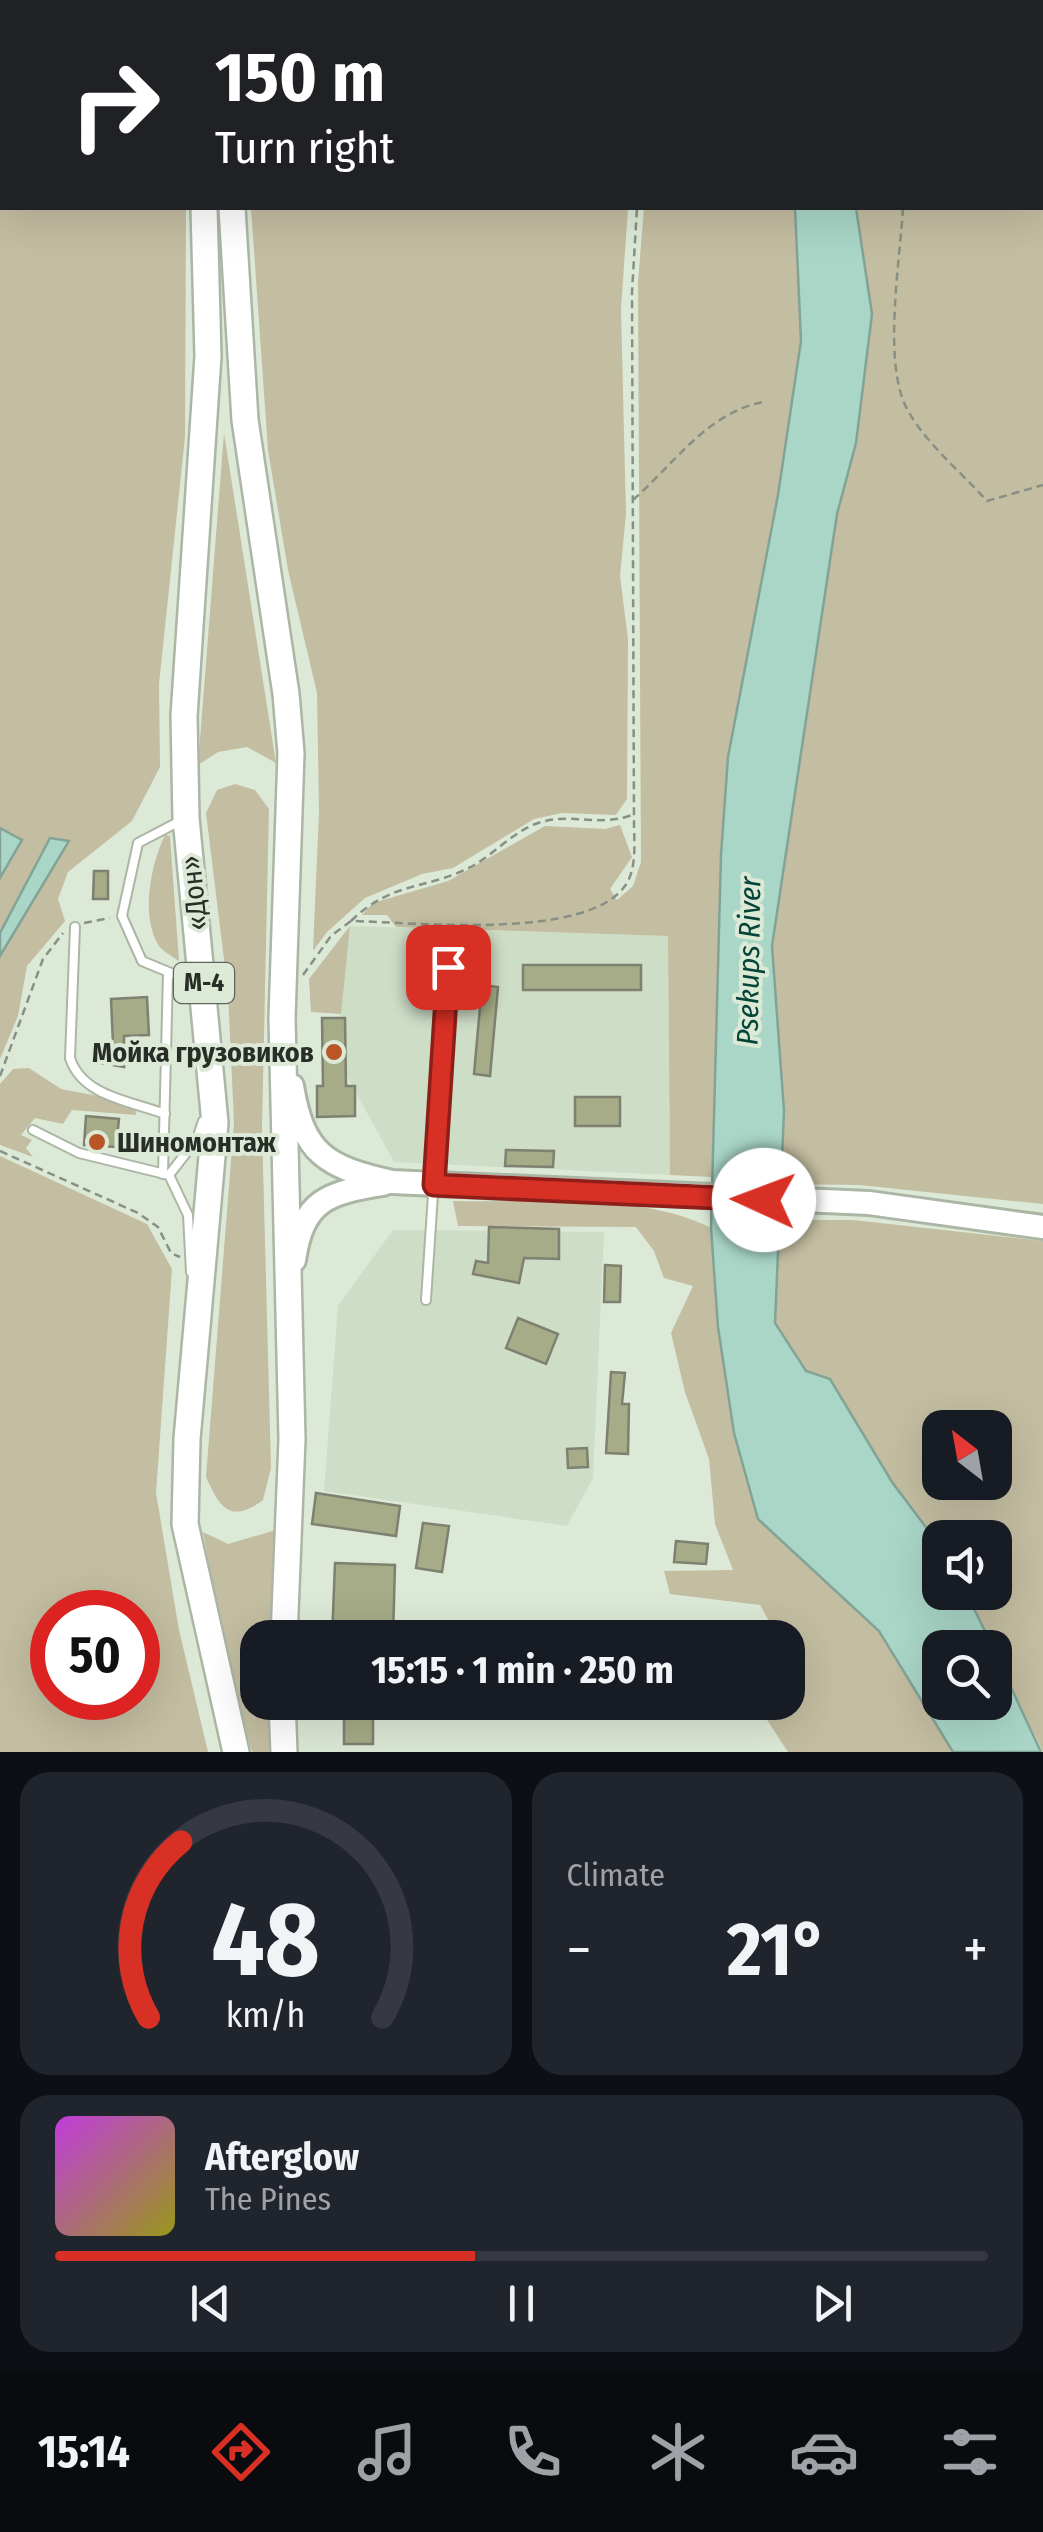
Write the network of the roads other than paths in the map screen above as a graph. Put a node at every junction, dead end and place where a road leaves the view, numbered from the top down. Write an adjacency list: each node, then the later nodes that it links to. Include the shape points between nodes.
1 (204, 210): 3 (highway, «Дон» / М-4, via 208,356 184,716)
2 (232, 210): 8 (highway, via 245,420 291,754)
3 (186, 818): 6 (lane, via 138,843 122,916 142,961); 7 (highway, «Дон» / М-4)
4 (75, 927): 10 (lane, via 70,1058 76,1076 91,1088)
5 (448, 967): 14 (lane)
6 (168, 973): 7 (lane); 10 (lane)
7 (205, 986): 9 (highway, «Дон» / М-4)
8 (282, 1005): 13 (main road, via 297,1119 306,1139 328,1161); 17 (highway)
9 (208, 1032): 12 (lane, М-4, via 202,1128); 18 (highway, «Дон» / М-4, via 214,1156)
10 (165, 1114): 12 (lane)
11 (33, 1130): 12 (lane, via 80,1153)
12 (166, 1174): 18 (lane, М-4, via 188,1215)
13 (392, 1182): 14 (main road); 17 (main road, via 334,1194 309,1211)
14 (434, 1185): 15 (main road, via 870,1203); 16 (lane)
15 (1043, 1227)
16 (426, 1300)
17 (286, 1315): 19 (highway, via 292,1439)
18 (194, 1357): 21 (highway, «Дон» / М-4, via 185,1524)
19 (285, 1620)
20 (283, 1720): 22 (highway)
21 (236, 1752)
22 (284, 1752)

